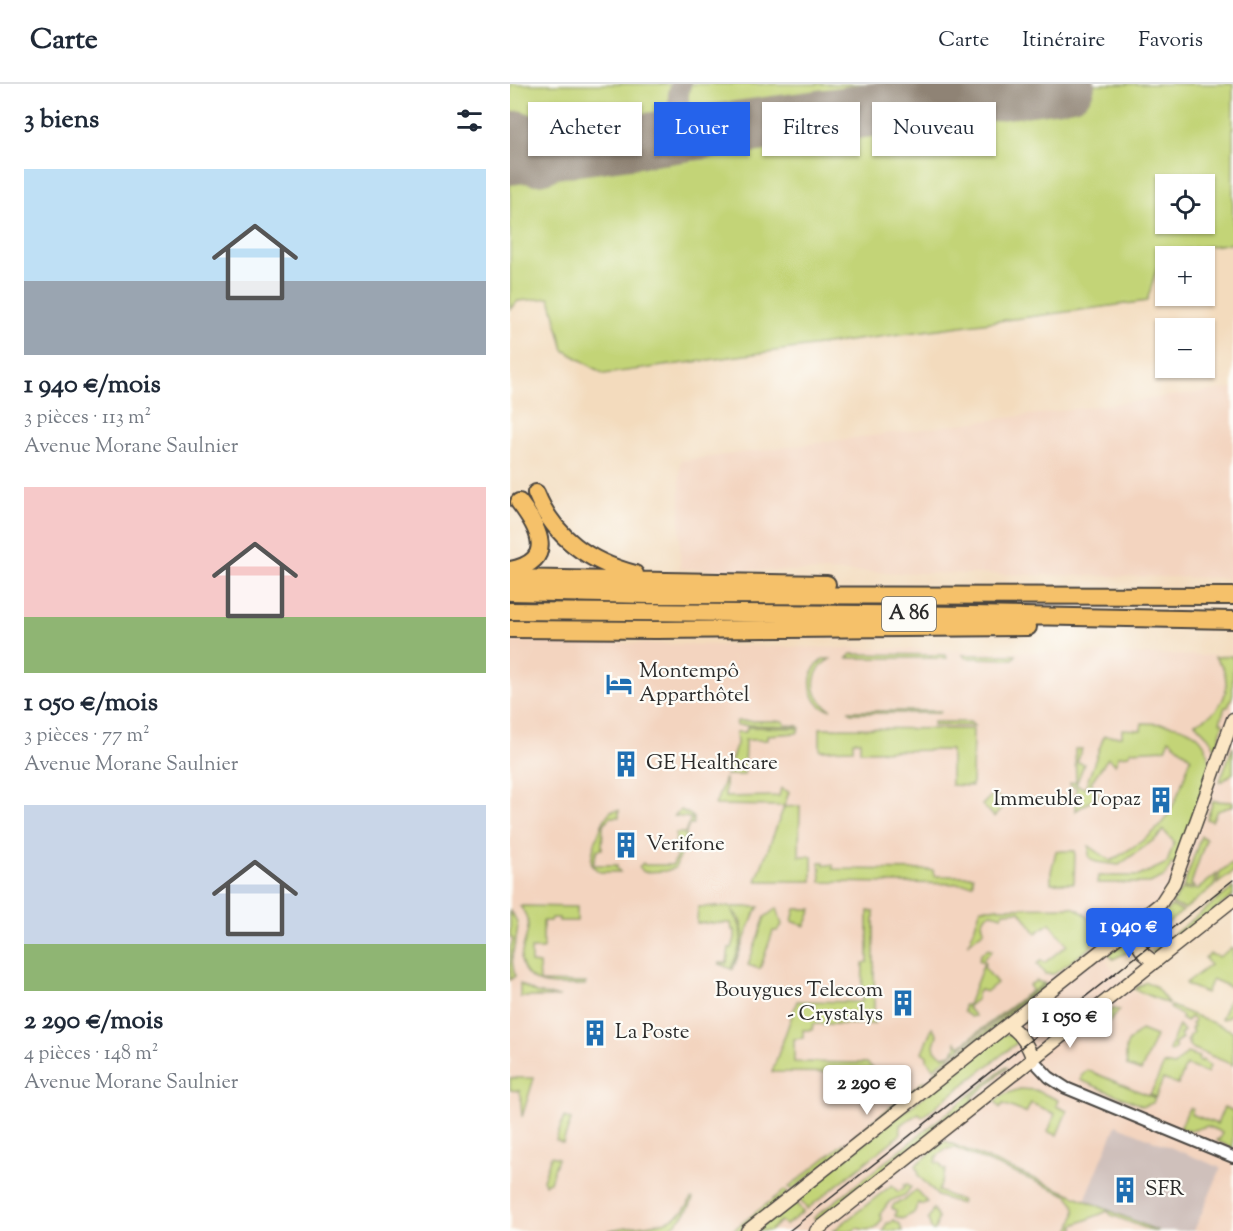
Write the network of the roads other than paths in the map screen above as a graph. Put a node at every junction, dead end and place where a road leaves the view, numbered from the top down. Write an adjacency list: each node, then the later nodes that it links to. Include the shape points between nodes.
1 (536, 493): 5 (highway, via 554,527 573,546 621,570)
2 (519, 502): 3 (highway, via 536,526 540,548 528,564)
3 (510, 570)
4 (510, 578): 5 (highway)
5 (660, 580): 7 (highway, via 833,585)
6 (510, 592): 7 (highway, A 86)
7 (916, 596): 8 (highway, A 86)
8 (1233, 596)
9 (510, 611): 10 (highway, A 86)
10 (1168, 620): 11 (highway, A 86); 13 (highway, via 1120,625)
11 (1233, 620)
12 (510, 629): 13 (highway)
13 (745, 630): 14 (highway, via 721,637)
14 (510, 638)
15 (1233, 719): 17 (main road, via 1174,883 1161,903)
16 (1233, 900): 18 (main road)
17 (1127, 929): 18 (main road); 19 (main road)
18 (1154, 962): 20 (main road)
19 (1007, 1024): 20 (main road, via 1029,1046); 22 (main road)
20 (1033, 1059): 21 (street, via 1066,1088); 23 (main road)
21 (1233, 1157)
22 (747, 1231)
23 (816, 1231)

